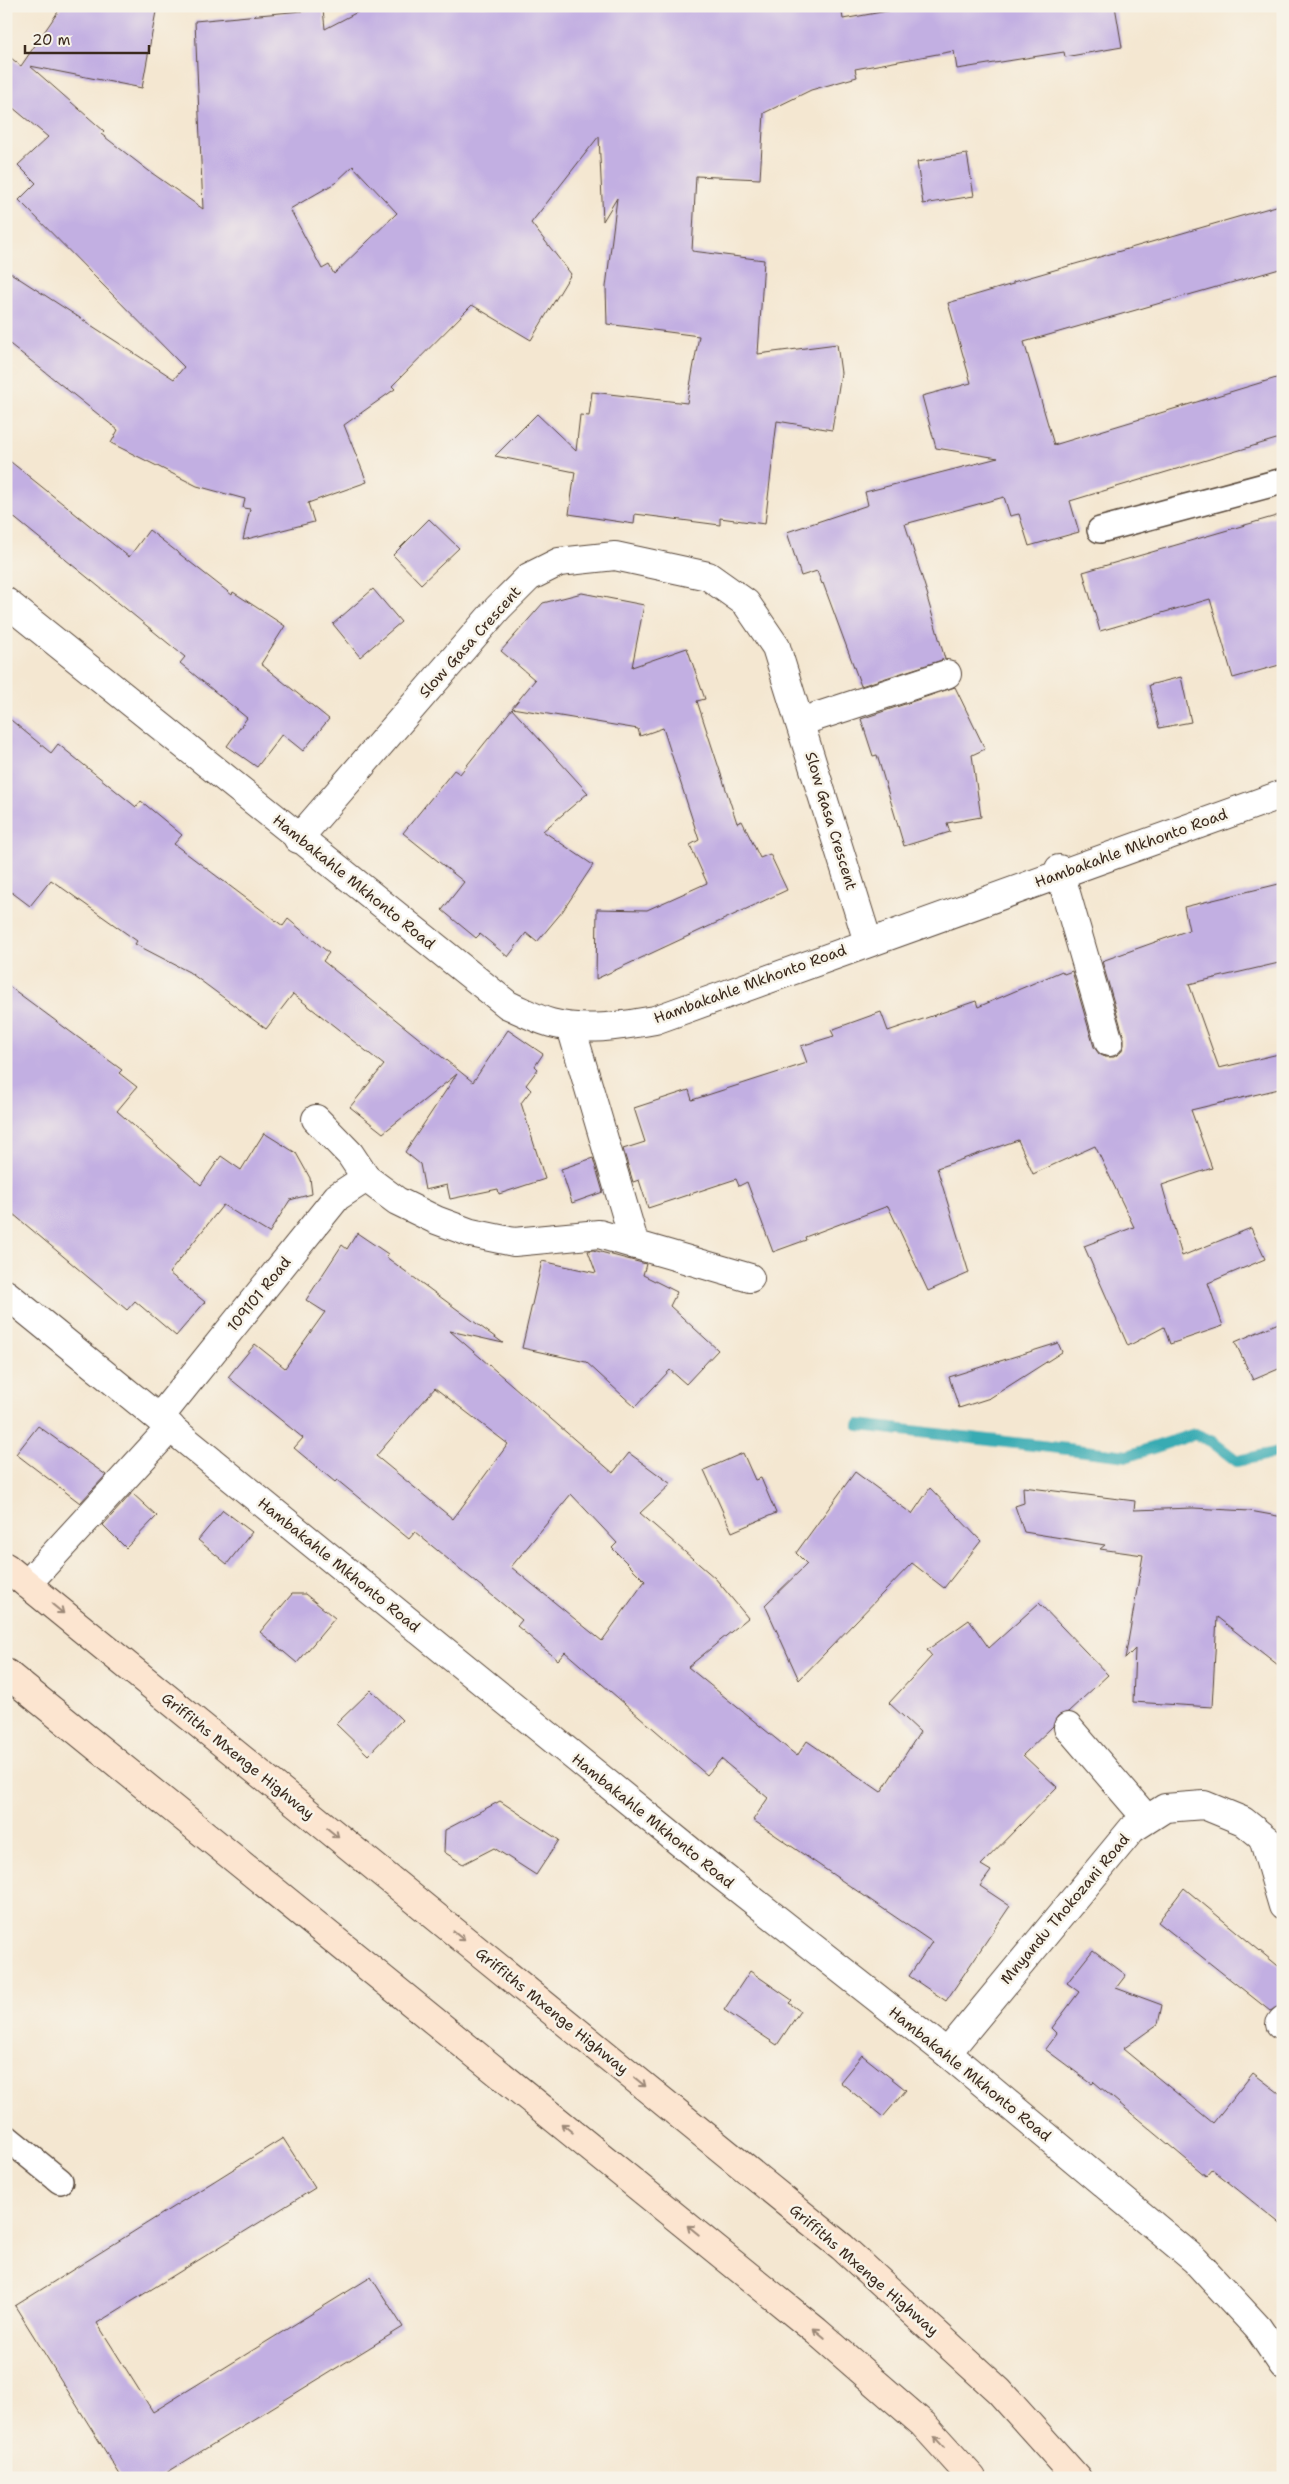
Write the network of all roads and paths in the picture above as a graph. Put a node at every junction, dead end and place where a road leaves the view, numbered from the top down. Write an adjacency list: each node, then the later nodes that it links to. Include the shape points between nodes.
1 (1283, 481): 2 (lane)
2 (1100, 530)
3 (6, 602): 7 (street, Hambakahle Mkhonto Road)
4 (947, 674): 5 (street)
5 (800, 722): 7 (street, Slow Gasa Crescent, via 776,647 746,603 708,576 615,556 559,562 529,577 498,608); 9 (street, Slow Gasa Crescent)
6 (1283, 794): 8 (street, Hambakahle Mkhonto Road)
7 (298, 839): 10 (street, Hambakahle Mkhonto Road, via 508,1005 549,1022)
8 (1059, 871): 9 (street, Hambakahle Mkhonto Road); 11 (street)
9 (868, 942): 10 (street, Hambakahle Mkhonto Road, via 655,1020 617,1026)
10 (571, 1027): 14 (street)
11 (1109, 1042)
12 (316, 1119): 13 (street, via 350,1154)
13 (366, 1178): 14 (street, via 397,1201 472,1233 514,1242 599,1234); 17 (street, 109101 Road, via 337,1198)
14 (635, 1244): 15 (street)
15 (750, 1278)
16 (6, 1294): 17 (street, Hambakahle Mkhonto Road)
17 (165, 1423): 19 (street, 109101 Road); 25 (street, Hambakahle Mkhonto Road, via 694,1854)
18 (6, 1567): 19 (street, Griffiths Mxenge Highway)
19 (27, 1584): 30 (street, Griffiths Mxenge Highway, one-way to 30, via 842,2247 999,2391)
20 (6, 1673): 29 (street, one-way to 20, via 923,2424 816,2330)
21 (1068, 1727): 22 (street)
22 (1148, 1819): 23 (street, Mnyandu Thokozani Road, via 1164,1808 1204,1805 1244,1821); 25 (street, Mnyandu Thokozani Road, via 1132,1829)
23 (1273, 1846): 24 (street)
24 (1283, 1906)
25 (947, 2053): 28 (street, Hambakahle Mkhonto Road, via 1195,2260 1258,2328)
26 (6, 2136): 27 (lane)
27 (60, 2181)
28 (1283, 2365)
29 (972, 2478)
30 (1077, 2478)

